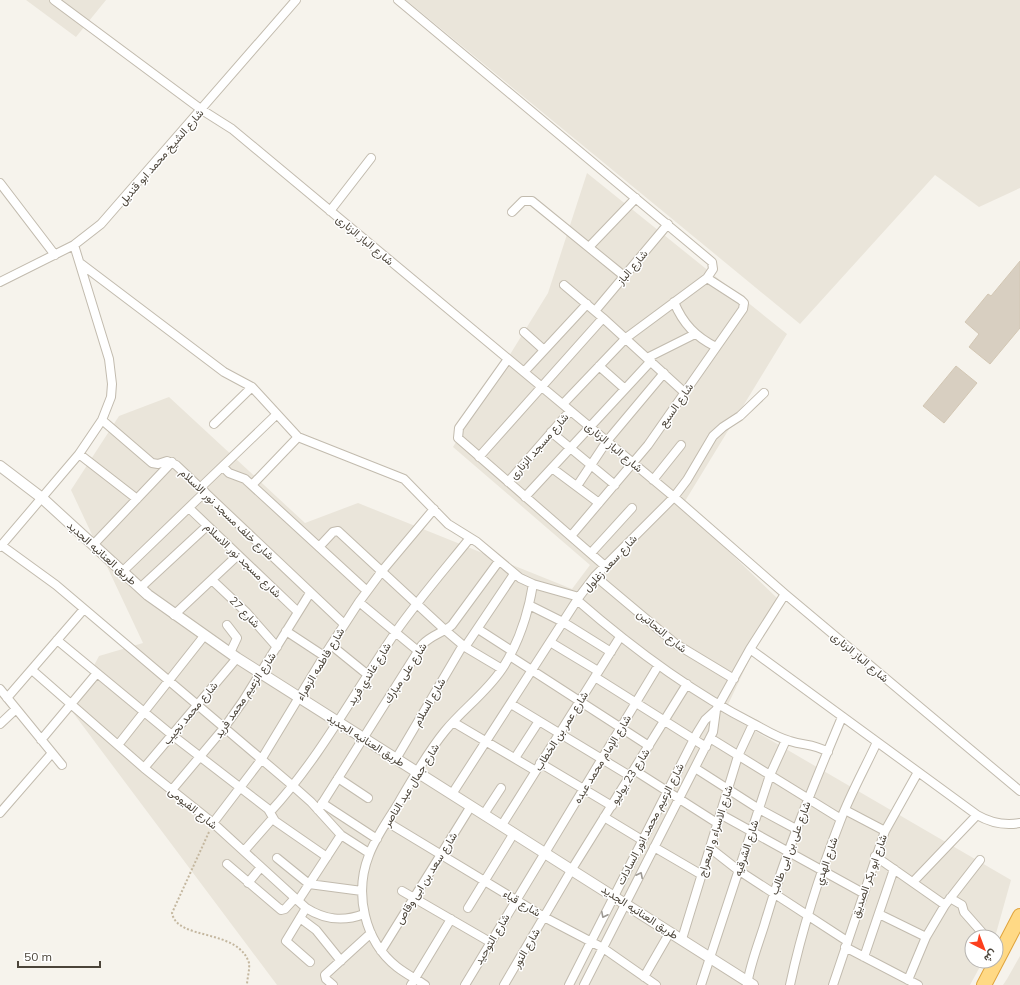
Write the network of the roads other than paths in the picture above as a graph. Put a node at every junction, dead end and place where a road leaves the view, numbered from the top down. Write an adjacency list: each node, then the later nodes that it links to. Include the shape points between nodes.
1 (54, 0): 4 (street, شارع الباز الزنارى)
2 (296, 0): 4 (street, شارع الشيخ محمد ابو قنديل)
3 (398, 0): 7 (street)
4 (202, 110): 8 (street, شارع الباز الزنارى, via 232,129); 11 (street, شارع الشيخ محمد ابو قنديل, via 112,212 88,235)
5 (371, 158): 8 (street)
6 (0, 183): 13 (street)
7 (636, 198): 10 (street); 12 (street)
8 (330, 211): 28 (street, شارع الباز الزنارى)
9 (512, 212): 12 (street, via 523,201 532,201)
10 (668, 224): 15 (street, شارع الباز); 16 (street, via 712,262 713,269)
11 (74, 244): 13 (street, شارع الشيخ محمد ابو قنديل); 14 (street)
12 (589, 247): 15 (street)
13 (55, 255): 17 (street, شارع الشيخ محمد ابو قنديل)
14 (80, 263): 33 (street, via 224,372); 41 (street, via 112,371 111,396)
15 (624, 276): 21 (street, شارع الباز)
16 (707, 278): 19 (street, شارع مسجد الزنارى); 26 (street, شارع السبع, via 744,303)
17 (0, 282)
18 (564, 285): 20 (street)
19 (674, 302): 24 (street, via 682,320); 25 (street, شارع مسجد الزنارى)
20 (587, 304): 21 (street); 27 (street)
21 (595, 311): 22 (street)
22 (603, 318): 25 (street); 34 (street)
23 (524, 332): 27 (street)
24 (695, 334): 26 (street); 29 (street)
25 (626, 338): 29 (street); 30 (street, شارع مسجد الزنارى)
26 (716, 348): 36 (street, شارع السبع)
27 (544, 350): 31 (street)
28 (508, 358): 31 (street, شارع الباز الزنارى); 50 (street, via 457,433 460,442)
29 (649, 360): 32 (street); 35 (street)
30 (599, 366): 35 (street); 38 (street, شارع مسجد الزنارى)
31 (524, 372): 34 (street, شارع الباز الزنارى)
32 (664, 373): 36 (street); 46 (street)
33 (252, 387): 40 (street); 42 (street)
34 (541, 387): 38 (street, شارع الباز الزنارى); 50 (street)
35 (625, 389): 43 (street)
36 (685, 392): 52 (street, شارع السبع)
37 (764, 393): 64 (street, شارع سعد زغلول, via 713,436)
38 (563, 404): 39 (street, شارع الباز الزنارى)
39 (570, 411): 43 (street, شارع الباز الزنارى); 44 (street, شارع مسجد الزنارى)
40 (276, 414): 45 (street); 55 (street)
41 (102, 420): 49 (street); 51 (street, شارع خلف مسجد نور الاسلام, via 152,463)
42 (214, 424)
43 (590, 427): 46 (street, شارع الباز الزنارى); 48 (street)
44 (551, 432): 48 (street); 58 (street, شارع مسجد الزنارى)
45 (298, 437): 59 (street); 70 (street, via 404,479)
46 (607, 441): 52 (street, شارع الباز الزنارى); 53 (street)
47 (681, 445): 57 (street)
48 (570, 448): 53 (street); 56 (street)
49 (79, 454): 65 (street); 66 (street)
50 (479, 457): 58 (street)
51 (172, 462): 62 (street, شارع خلف مسجد نور الاسلام); 66 (street)
52 (633, 463): 57 (street, شارع الباز الزنارى); 60 (street, شارع السبع)
53 (591, 465): 60 (street); 61 (street)
54 (0, 466): 65 (street, طريق العنانيه الجديد)
55 (222, 466): 59 (street, via 229,473 245,479); 62 (street)
56 (552, 468): 61 (street); 63 (street)
57 (653, 480): 64 (street, شارع الباز الزنارى)
58 (508, 482): 63 (street)
59 (252, 485): 76 (street)
60 (614, 485): 67 (street, شارع السبع)
61 (577, 486): 67 (street)
62 (203, 490): 68 (street); 89 (street, شارع خلف مسجد نور الاسلام)
63 (525, 497): 72 (street)
64 (674, 497): 80 (street, شارع سعد زغلول); 90 (street, شارع الباز الزنارى)
65 (42, 498): 74 (street, طريق العنانيه الجديد); 75 (street)
66 (137, 499): 74 (street)
67 (599, 503): 72 (street, شارع السبع)
68 (188, 508): 71 (street, شارع مسجد نور الاسلام); 82 (street)
69 (632, 508): 77 (street)
70 (434, 509): 73 (street, via 448,524); 81 (street, شارع فاطمه الزهراء)
71 (207, 526): 78 (street, شارع مسجد نور الاسلام); 87 (street)
72 (571, 536): 77 (street)
73 (470, 538): 79 (street); 93 (street, شارع غاندي فريد)
74 (93, 545): 82 (street, طريق العنانيه الجديد)
75 (1, 546): 95 (street)
76 (319, 547): 81 (street, via 336,530); 88 (street)
77 (591, 554): 80 (street)
78 (238, 555): 85 (street); 96 (street, شارع مسجد نور الاسلام)
79 (499, 561): 83 (street); 102 (street, شارع على مبارك, via 455,621)
80 (605, 566): 84 (street, شارع سعد زغلول)
81 (382, 571): 88 (street, شارع فاطمه الزهراء); 93 (street)
82 (122, 572): 87 (street, طريق العنانيه الجديد)
83 (514, 574): 86 (street); 101 (street, شارع السلام)
84 (595, 576): 91 (street, شارع سعد زغلول); 126 (street, شارع النحاتين, via 676,644)
85 (212, 580): 97 (street); 111 (street, شارع 27, via 247,613)
86 (533, 584): 91 (street); 94 (street, شارع جمال عبد الناصر)
87 (140, 588): 97 (street, طريق العنانيه الجديد)
88 (367, 591): 92 (street, شارع فاطمه الزهراء)
89 (310, 593): 96 (street, شارع الزعيم محمد فريد); 99 (street, شارع خلف مسجد نور الاسلام)
90 (785, 594): 112 (street, شارع الزعيم محمد انور السادات); 185 (street, شارع الباز الزنارى)
91 (578, 598): 98 (street, شارع سعد زغلول); 106 (street)
92 (359, 602): 99 (street, شارع فاطمه الزهراء); 104 (street)
93 (417, 604): 102 (street); 104 (street, شارع غاندي فريد)
94 (529, 605): 98 (street); 115 (street, شارع جمال عبد الناصر)
95 (84, 609): 107 (street); 127 (street)
96 (298, 612): 103 (street, شارع الزعيم محمد فريد)
97 (174, 615): 105 (street, طريق العنانيه الجديد)
98 (563, 622): 108 (street, شارع سعد زغلول); 114 (street)
99 (344, 624): 109 (street, شارع فاطمه الزهراء)
100 (227, 625): 116 (street, via 237,638)
101 (478, 629): 110 (street, شارع السلام); 115 (street)
102 (445, 630): 110 (street); 113 (street, شارع على مبارك, via 432,636)
103 (286, 631): 111 (street, شارع الزعيم محمد فريد); 117 (street)
104 (395, 632): 113 (street); 125 (street, شارع غاندي فريد)
105 (204, 636): 116 (street, طريق العنانيه الجديد); 127 (street)
106 (620, 637): 114 (street, شارع عمر بن الخطاب); 118 (street)
107 (57, 640): 120 (street); 122 (street)
108 (550, 642): 121 (street, شارع سعد زغلول); 124 (street)
109 (331, 645): 117 (street, شارع فاطمه الزهراء); 125 (street)
110 (464, 646): 119 (street); 166 (street, شارع السلام)
111 (277, 647): 123 (street, شارع الزعيم محمد فريد)
112 (750, 649): 126 (street, شارع الزعيم محمد انور السادات); 140 (street)
113 (418, 651): 151 (street, شارع على مبارك)
114 (611, 652): 124 (street, شارع عمر بن الخطاب)
115 (511, 653): 119 (street, شارع جمال عبد الناصر); 121 (street)
116 (233, 655): 123 (street, طريق العنانيه الجديد); 136 (street, شارع محمد نجيب)
117 (324, 656): 131 (street, شارع فاطمه الزهراء)
118 (658, 666): 128 (street); 133 (street, شارع الإمام محمد عبده)
119 (502, 669): 144 (street, شارع جمال عبد الناصر)
120 (32, 670): 130 (street); 134 (street, شارع الفيومى)
121 (532, 670): 132 (street); 135 (street, شارع سعد زغلول)
122 (97, 673): 134 (street); 139 (street)
123 (261, 673): 131 (street, طريق العنانيه الجديد); 147 (street, شارع الزعيم محمد فريد)
124 (597, 674): 132 (street, شارع عمر بن الخطاب); 133 (street)
125 (368, 675): 143 (street, شارع غاندي فريد)
126 (734, 679): 137 (street, شارع الزعيم محمد انور السادات)
127 (168, 681): 136 (street); 139 (street)
128 (687, 684): 137 (street); 141 (street, شارع 23 يوليو)
129 (0, 689): 130 (street)
130 (7, 698): 138 (street)
131 (300, 698): 143 (street, طريق العنانيه الجديد); 168 (street, شارع فاطمه الزهراء)
132 (580, 701): 148 (street); 149 (street, شارع عمر بن الخطاب)
133 (636, 703): 141 (street); 148 (street, شارع الإمام محمد عبده)
134 (71, 704): 154 (street); 158 (street, شارع الفيومى)
135 (511, 704): 142 (street); 156 (street, شارع سعد زغلول)
136 (197, 705): 147 (street); 150 (street, شارع محمد نجيب)
137 (718, 707): 146 (street); 152 (street, شارع الزعيم محمد انور السادات); 153 (street, شارع الزعيم محمد انور السادات, via 705,720)
138 (16, 709): 145 (street); 154 (street)
139 (144, 712): 150 (street); 158 (street)
140 (842, 717): 157 (street); 162 (street, شارع على بن ابى طالب)
141 (664, 720): 153 (street); 159 (street, شارع 23 يوليو)
142 (539, 721): 149 (street); 165 (street)
143 (338, 722): 151 (street, طريق العنانيه الجديد); 178 (street, شارع غاندي فريد)
144 (453, 722): 156 (street); 173 (street, شارع جمال عبد الناصر)
145 (0, 724)
146 (753, 724): 155 (street); 163 (street, شارع الاسراء و المعراج)
147 (224, 728): 164 (street, شارع الزعيم محمد فريد); 168 (street)
148 (621, 728): 159 (street); 167 (street, شارع الإمام محمد عبده)
149 (560, 733): 167 (street); 170 (street, شارع عمر بن الخطاب)
150 (172, 735): 164 (street); 171 (street, شارع محمد نجيب)
151 (364, 738): 166 (street, طريق العنانيه الجديد); 177 (street, شارع على مبارك)
152 (710, 738): 160 (street, شارع الزعيم محمد انور السادات); 163 (street)
153 (694, 739): 160 (street); 184 (street, شارع الزعيم محمد انور السادات)
154 (41, 740): 161 (street)
155 (786, 740): 162 (street, via 811,744); 176 (street, شارع الشرقيه)
156 (486, 742): 165 (street); 186 (street, شارع سعد زغلول)
157 (877, 742): 174 (street); 194 (street, شارع الهدي)
158 (118, 745): 171 (street, شارع الفيومى)
159 (649, 746): 175 (street, شارع 23 يوليو)
160 (706, 746): 172 (street, شارع الزعيم محمد انور السادات)
161 (52, 752): 169 (street); 195 (street)
162 (828, 752): 189 (street, شارع على بن ابى طالب)
163 (738, 756): 176 (street); 182 (street, شارع الاسراء و المعراج)
164 (200, 758): 179 (street); 183 (street, شارع الزعيم محمد فريد)
165 (515, 758): 170 (street)
166 (396, 759): 173 (street, طريق العنانيه الجديد)
167 (602, 759): 175 (street); 181 (street, شارع الإمام محمد عبده)
168 (261, 760): 178 (street); 179 (street, شارع فاطمه الزهراء)
169 (62, 765)
170 (538, 767): 181 (street); 206 (street, شارع عمر بن الخطاب)
171 (144, 768): 183 (street, شارع الفيومى)
172 (695, 768): 182 (street); 188 (street, شارع الزعيم محمد انور السادات)
173 (417, 772): 186 (street, طريق العنانيه الجديد); 202 (street, شارع جمال عبد الناصر)
174 (918, 772): 199 (street); 209 (street, شارع ابو بكر الصديق)
175 (632, 773): 184 (street); 192 (street, شارع 23 يوليو)
176 (770, 775): 189 (street); 193 (street, شارع الشرقيه)
177 (338, 778): 187 (street); 190 (street, شارع على مبارك)
178 (293, 786): 190 (street); 198 (street, شارع غاندي فريد)
179 (240, 788): 198 (street); 203 (street, شارع فاطمه الزهراء)
180 (501, 788): 196 (street)
181 (584, 789): 192 (street); 218 (street, شارع الإمام محمد عبده)
182 (728, 789): 193 (street); 197 (street, شارع الاسراء و المعراج)
183 (172, 791): 203 (street, شارع الفيومى)
184 (667, 791): 188 (street); 213 (street, شارع الزعيم محمد انور السادات)
185 (1020, 791)
186 (452, 794): 191 (street, طريق العنانيه الجديد)
187 (368, 798)
188 (679, 798): 204 (street); 214 (street, شارع الزعيم محمد انور السادات)
189 (808, 798): 201 (street); 207 (street, شارع على بن ابى طالب)
190 (320, 806): 211 (street); 212 (street)
191 (471, 806): 196 (street, طريق العنانيه الجديد); 220 (street, شارع سعد بن ابى وقاص)
192 (612, 806): 200 (street, شارع 23 يوليو)
193 (758, 809): 207 (street); 208 (street, شارع الشرقيه)
194 (845, 810): 201 (street, شارع الهدي); 209 (street)
195 (0, 813)
196 (484, 814): 206 (street, طريق العنانيه الجديد)
197 (720, 814): 204 (street, شارع الاسراء و المعراج); 208 (street)
198 (271, 815): 216 (street, شارع غاندي فريد); 222 (street)
199 (977, 815): 205 (street, via 999,824); 233 (street)
200 (604, 817): 213 (street); 228 (street, شارع 23 يوليو)
201 (841, 819): 230 (street, شارع الهدي)
202 (387, 822): 212 (street, شارع جمال عبد الناصر); 220 (street, شارع قباء)
203 (213, 823): 216 (street, شارع الفيومى)
204 (717, 823): 215 (street, شارع الاسراء و المعراج)
205 (1020, 823)
206 (502, 825): 210 (street, طريق العنانيه الجديد)
207 (796, 829): 217 (street, شارع على بن ابى طالب)
208 (751, 831): 217 (street); 229 (street, شارع الشرقيه)
209 (885, 831): 221 (street, شارع ابو بكر الصديق)
210 (514, 833): 218 (street, طريق العنانيه الجديد); 232 (street)
211 (341, 835): 219 (street); 222 (street)
212 (377, 839): 219 (street, شارع جمال عبد الناصر)
213 (642, 840): 240 (street, شارع الزعيم محمد انور السادات)
214 (654, 848): 231 (street); 245 (street, شارع الزعيم محمد انور السادات, one-way to 214)
215 (710, 848): 229 (street); 231 (street, شارع الاسراء و المعراج)
216 (244, 851): 226 (street, شارع الفيومى)
217 (788, 851): 230 (street); 238 (street, شارع على بن ابى طالب)
218 (545, 852): 228 (street, طريق العنانيه الجديد); 242 (street, شارع التوحيد)
219 (370, 853): 236 (street, شارع جمال عبد الناصر, via 364,871)
220 (441, 854): 232 (street, شارع قباء); 241 (street, شارع سعد بن ابى وقاص)
221 (875, 856): 227 (street); 239 (street, شارع ابو بكر الصديق)
222 (327, 857): 235 (street)
223 (277, 858): 235 (street)
224 (980, 860): 244 (street)
225 (227, 864): 234 (street)
226 (261, 867): 234 (street); 243 (street, شارع الفيومى)
227 (894, 868): 233 (street); 249 (street)
228 (572, 869): 240 (street, طريق العنانيه الجديد); 252 (street, شارع النور)
229 (738, 870): 238 (street); 266 (street, شارع الشرقيه)
230 (822, 871): 239 (street); 250 (street, شارع الهدي)
231 (702, 875): 259 (street, شارع الاسراء و المعراج)
232 (485, 881): 242 (street, شارع قباء); 247 (street)
233 (913, 882): 244 (street)
234 (248, 883): 243 (street, via 281,910)
235 (309, 884): 236 (street); 243 (street)
236 (362, 890): 248 (street, شارع جمال عبد الناصر)
237 (402, 891): 241 (street)
238 (774, 893): 250 (street); 274 (street, شارع على بن ابى طالب)
239 (863, 893): 263 (street, شارع ابو بكر الصديق)
240 (614, 896): 245 (street, طريق العنانيه الجديد); 261 (street, شارع الزعيم محمد انور السادات, one-way to 261)
241 (414, 898): 254 (street); 265 (street, شارع سعد بن ابى وقاص)
242 (516, 899): 252 (street, شارع قباء); 260 (street, شارع التوحيد)
243 (296, 900): 246 (street, شارع الفيومى)
244 (948, 901): 255 (street, via 962,905 964,912); 258 (street)
245 (626, 903): 256 (street, طريق العنانيه الجديد); 264 (street, شارع الزعيم محمد انور السادات)
246 (306, 908): 248 (street, شارع الفيومى, via 315,914 335,920 345,920); 253 (street)
247 (468, 908)
248 (364, 914): 257 (street, شارع جمال عبد الناصر)
249 (879, 914): 258 (street); 267 (street)
250 (808, 915): 263 (street); 283 (street, شارع الهدي)
251 (1020, 916): 262 (highway)
252 (544, 917): 261 (street, شارع قباء); 278 (street, شارع النور)
253 (300, 918): 268 (street, via 316,930); 269 (street, via 287,942)
254 (451, 919): 260 (street); 273 (street)
255 (979, 929)
256 (670, 932): 259 (street, طريق العنانيه الجديد); 271 (street)
257 (371, 933): 265 (street, شارع جمال عبد الناصر); 268 (street)
258 (926, 937): 272 (street)
259 (682, 939): 266 (street, طريق العنانيه الجديد)
260 (490, 942): 277 (street, شارع التوحيد)
261 (591, 942): 264 (street, شارع قباء); 279 (street, شارع الزعيم محمد انور السادات)
262 (1004, 942)
263 (846, 944): 267 (street); 284 (street, شارع ابو بكر الصديق)
264 (603, 948): 271 (street, شارع قباء); 280 (street, شارع الزعيم محمد انور السادات)
265 (381, 950): 273 (street, شارع جمال عبد الناصر)
266 (710, 957): 274 (street, طريق العنانيه الجديد); 282 (street, شارع الشرقيه)
267 (864, 957): 272 (street)
268 (341, 961): 275 (street, via 325,975)
269 (310, 962)
270 (991, 969): 286 (highway)
271 (644, 977): 281 (street, شارع قباء)
272 (908, 980): 285 (street)
273 (413, 982): 276 (street, شارع جمال عبد الناصر)
274 (750, 984)
275 (333, 985)
276 (425, 985)
277 (465, 985)
278 (504, 985)
279 (569, 985)
280 (584, 985)
281 (656, 985)
282 (701, 985)
283 (790, 985)
284 (833, 985)
285 (918, 985)
286 (984, 985)

